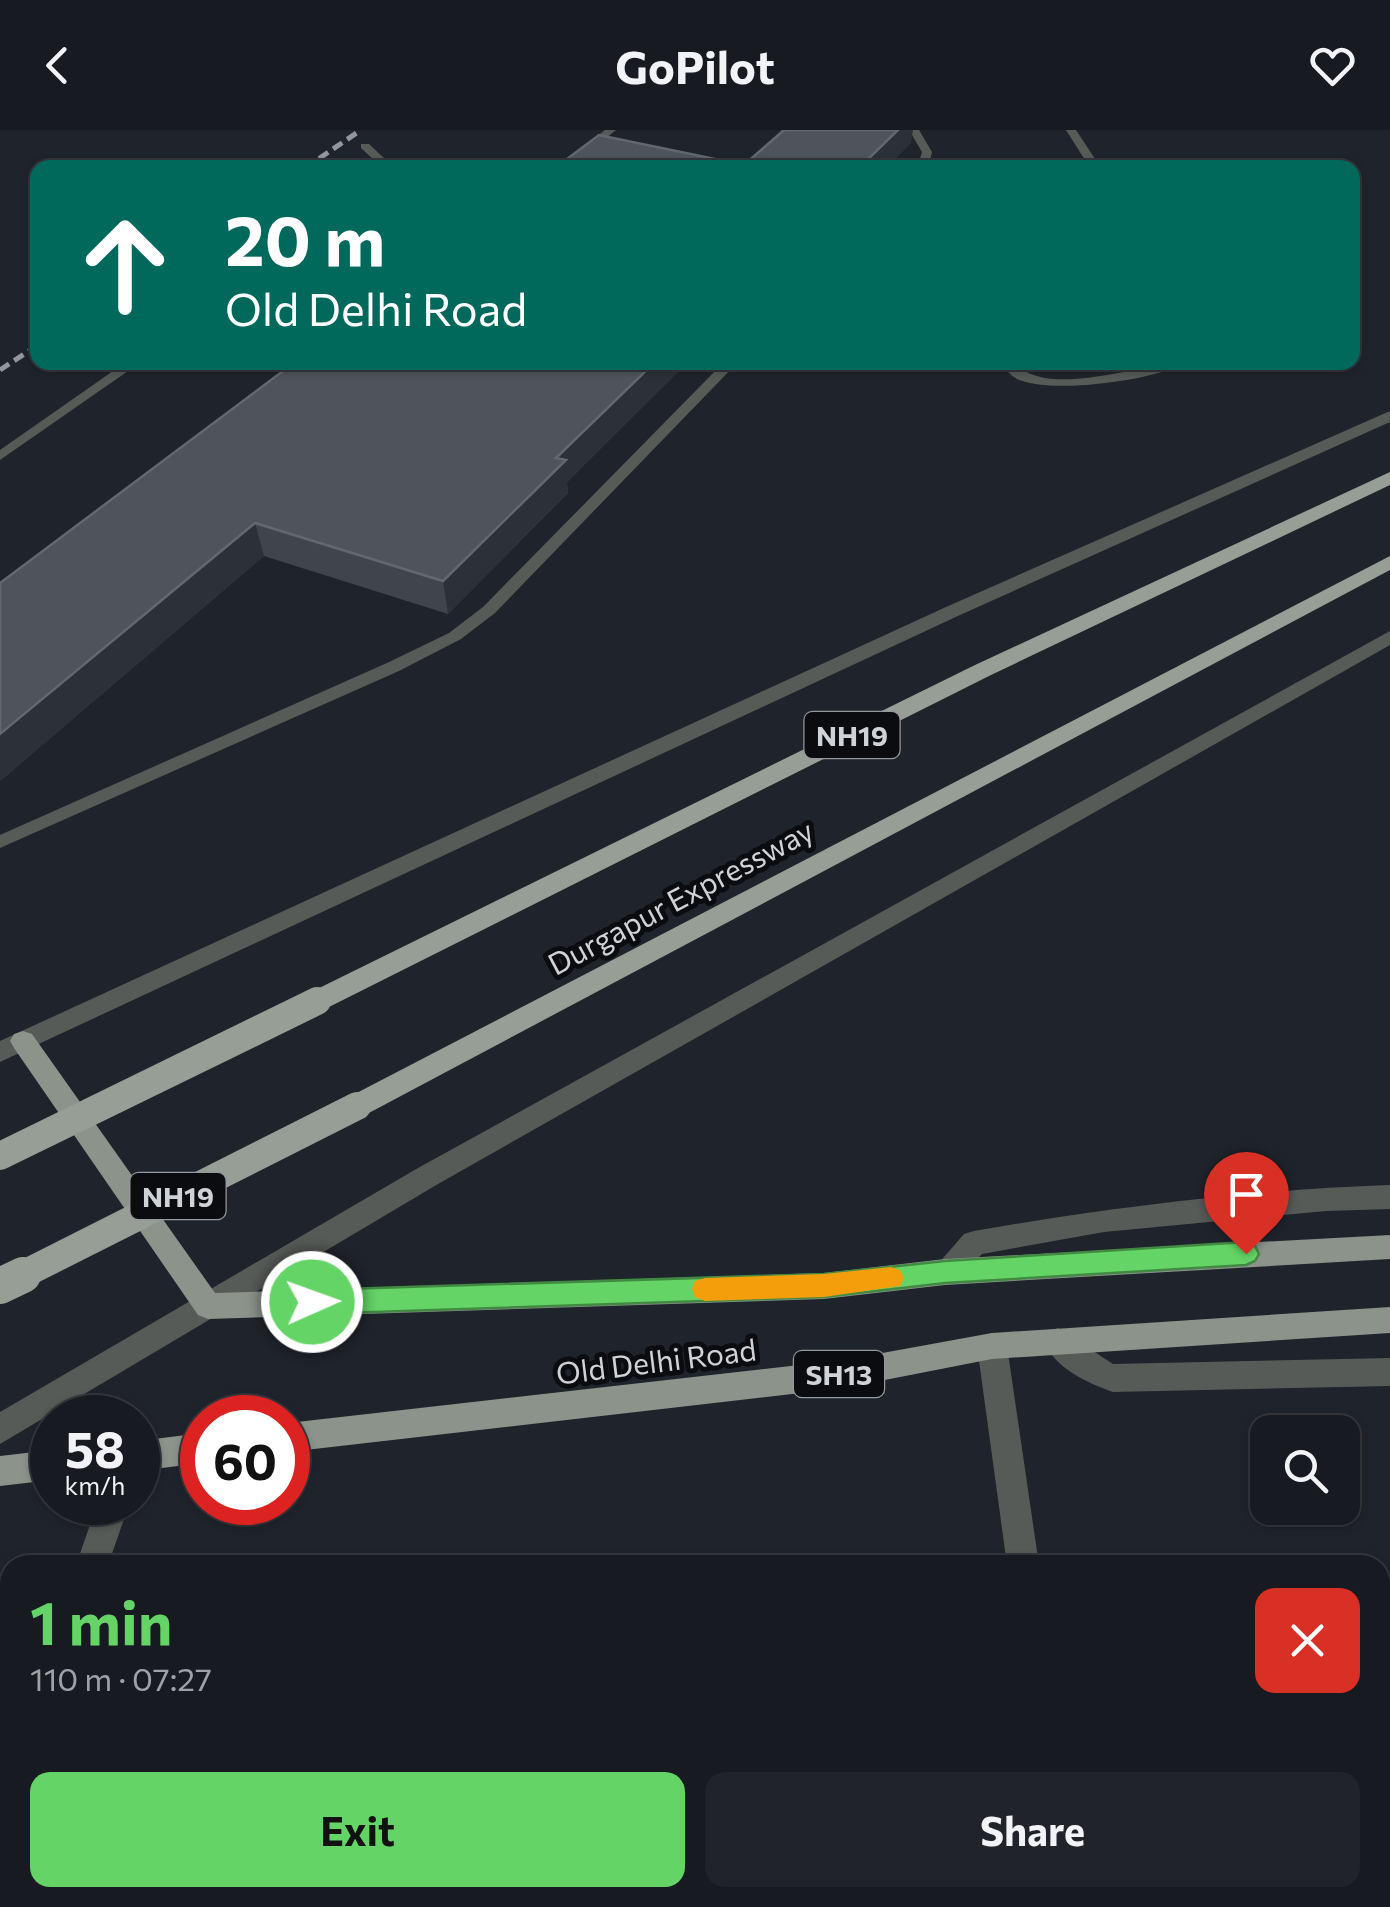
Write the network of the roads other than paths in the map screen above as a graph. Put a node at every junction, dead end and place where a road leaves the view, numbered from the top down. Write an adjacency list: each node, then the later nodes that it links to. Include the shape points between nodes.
1 (611, 130): 6 (lane)
2 (914, 130): 7 (lane, via 927,152)
3 (1072, 130): 8 (lane)
4 (365, 146): 5 (lane)
5 (380, 160)
6 (573, 160)
7 (924, 160)
8 (1091, 160)
9 (124, 370): 14 (lane)
10 (724, 370): 18 (lane, via 456,636)
11 (1009, 370): 12 (lane, via 1029,382 1080,382)
12 (1142, 370)
13 (1390, 416): 19 (street)
14 (0, 456)
15 (1390, 478): 20 (highway, NH19, bridge, via 983,670)
16 (1390, 562): 24 (highway, Durgapur Expressway / NH19, bridge, via 357,1106)
17 (1390, 637): 25 (street)
18 (0, 842)
19 (11, 1046): 25 (main road)
20 (0, 1156)
21 (1390, 1198): 23 (street, via 1104,1220 974,1243)
22 (1390, 1247): 23 (main road, Old Delhi Road)
23 (945, 1272): 25 (main road, Old Delhi Road, via 824,1286)
24 (0, 1286)
25 (208, 1306): 30 (street)
26 (1390, 1320): 27 (main road, Old Delhi Road / SH13)
27 (1058, 1341): 28 (main road, Old Delhi Road / SH13); 29 (street, via 1094,1372 1113,1378)
28 (992, 1346): 31 (main road, Old Delhi Road / SH13, via 844,1374); 36 (street)
29 (1390, 1372)
30 (0, 1429)
31 (310, 1435)
32 (30, 1467): 33 (main road)
33 (0, 1470)
34 (106, 1525): 35 (street)
35 (95, 1555)
36 (1022, 1555)

